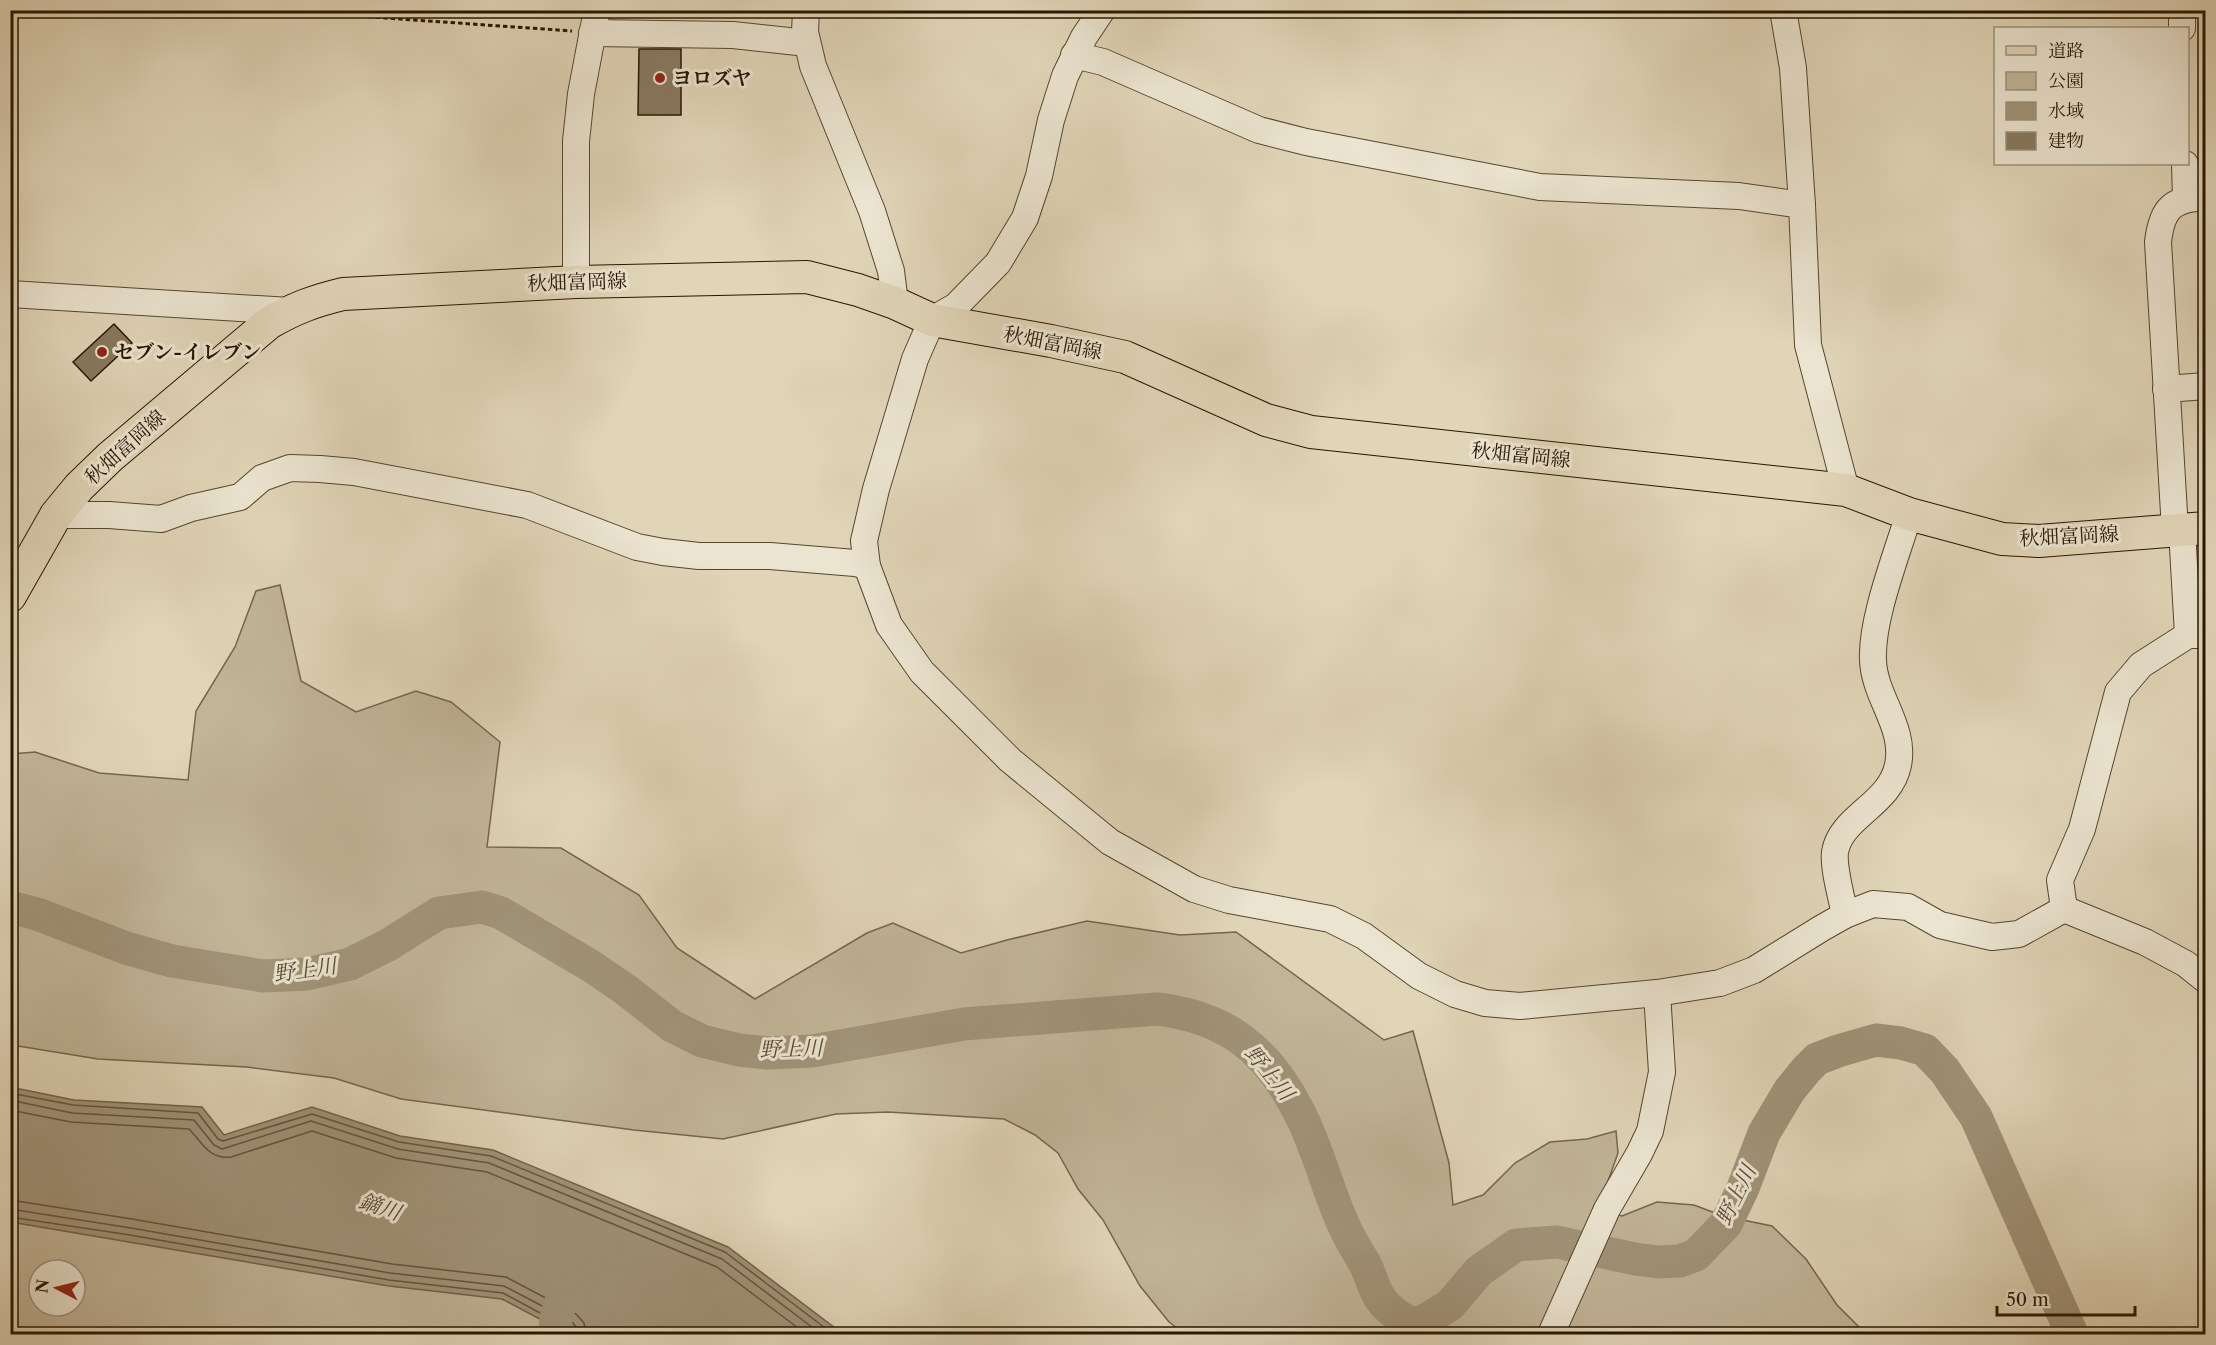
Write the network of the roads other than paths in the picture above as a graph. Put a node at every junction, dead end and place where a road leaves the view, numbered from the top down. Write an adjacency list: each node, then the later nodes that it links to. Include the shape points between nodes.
1 (806, 10): 7 (street)
2 (1102, 10): 8 (street)
3 (1783, 10): 11 (street, via 1793,68)
4 (2182, 10): 6 (street)
5 (595, 22): 7 (street); 12 (street, via 576,141)
6 (2182, 27)
7 (807, 43): 14 (street, via 872,211 891,271)
8 (1074, 55): 11 (street, via 1103,62 1259,130 1306,142 1540,187 1739,196); 16 (street, via 1051,120 1025,218 998,263 956,306)
9 (2185, 165): 10 (street)
10 (2196, 198): 18 (street, via 2172,204 2160,225)
11 (1802, 205): 19 (street, via 1808,345)
12 (576, 282): 14 (main road, 秋畑富岡線, via 807,277); 15 (main road, 秋畑富岡線, via 343,294)
13 (10, 294): 15 (street)
14 (896, 303): 16 (main road, 秋畑富岡線)
15 (290, 311): 21 (main road, 秋畑富岡線, via 269,323 110,457)
16 (932, 320): 19 (main road, 秋畑富岡線, via 1125,357 1266,420 1311,432); 23 (street, via 915,359 876,489 864,541)
17 (2205, 386): 18 (street)
18 (2166, 389): 22 (street)
19 (1846, 490): 20 (main road, 秋畑富岡線)
20 (1909, 514): 22 (main road, 秋畑富岡線, via 2002,539 2039,541); 27 (street, via 1878,621 1873,660 1899,742 1898,766 1884,794 1847,828 1835,852)
21 (56, 515): 23 (street, via 161,519 240,497 262,478 290,468 320,469 527,505 637,547 663,552 770,556); 24 (main road, 秋畑富岡線)
22 (2187, 529): 25 (street)
23 (867, 566): 29 (street, via 889,625 922,672 1010,760 1110,842 1147,864 1194,889 1229,900 1330,919 1364,936 1419,976 1455,994 1485,1003 1520,1006)
24 (10, 596)
25 (2197, 635): 26 (street, via 2141,665 2118,692 2082,829 2060,880)
26 (2064, 909): 27 (street, via 2019,934 1992,936 1940,925 1908,907 1873,904); 28 (street, via 2145,942 2186,964)
27 (1845, 915): 29 (street, via 1754,970 1720,983)
28 (2205, 980)
29 (1657, 993): 30 (street, via 1662,1072 1650,1131 1607,1209)
30 (1551, 1335)

